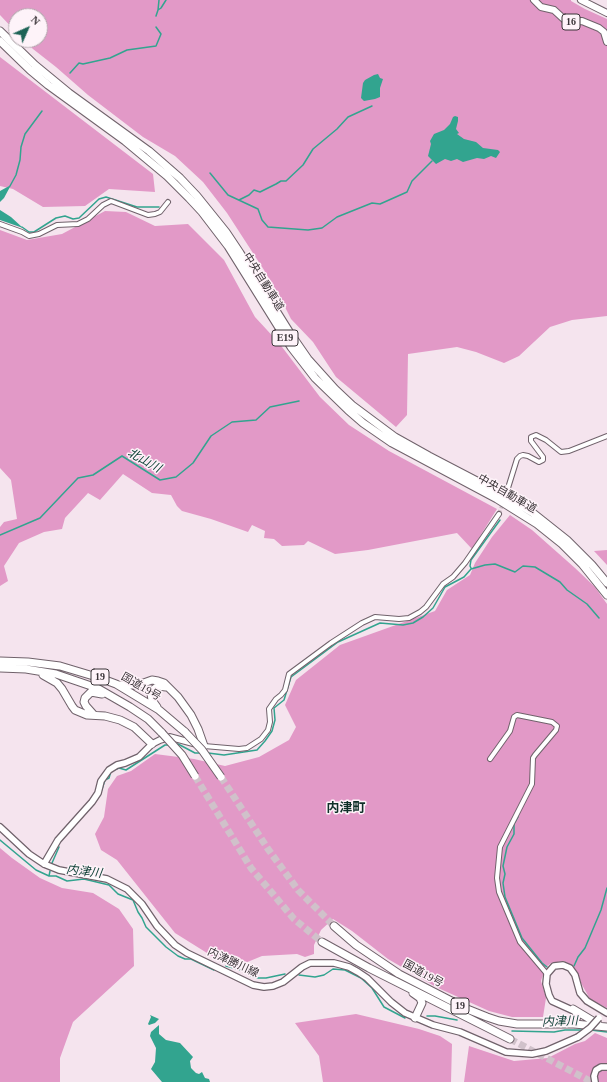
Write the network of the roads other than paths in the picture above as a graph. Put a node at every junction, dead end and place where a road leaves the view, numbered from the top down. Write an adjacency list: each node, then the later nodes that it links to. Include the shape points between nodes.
1 (534, 0): 6 (main road, 16, via 542,7 554,10 567,22 582,21 599,28 604,32)
2 (581, 0): 3 (main road, 16)
3 (607, 13)
4 (0, 31): 12 (highway, 中央自動車道 / E19, via 34,66 145,148 197,196 226,232 304,354 352,405 412,447 533,513 567,540)
5 (0, 41): 13 (highway, 中央自動車道 / E19, via 48,85 154,164 189,198 228,246 291,347 315,378 339,402 392,443 497,499 537,524 582,564)
6 (607, 42)
7 (168, 202): 8 (street, via 160,212 148,214 111,201 103,205 88,220 78,224 57,225 29,236)
8 (0, 224)
9 (607, 436): 10 (street, via 561,452 536,435 531,437 543,460 540,462 528,456 520,456)
10 (508, 488)
11 (499, 514): 23 (street, via 466,564 443,584 420,612 409,618 399,619 375,616 331,642 289,674 285,690 269,710 268,730 261,739 239,749)
12 (607, 583)
13 (607, 595)
14 (0, 661): 17 (highway, 国道19号 / 19, via 60,666)
15 (0, 668): 16 (highway, 国道19号 / 19)
16 (26, 669): 19 (highway, 国道19号 / 19, via 79,681); 21 (highway, via 48,676 62,689 75,710)
17 (116, 684): 18 (highway, via 138,685 152,680 164,683); 20 (highway, 国道19号 / 19)
18 (170, 689): 20 (highway, via 158,686 153,690 152,700); 23 (highway, via 191,715)
19 (114, 697): 21 (highway, via 95,692 87,695 84,702); 25 (highway, 国道19号 / 19, bridge, via 148,719 182,755)
20 (159, 710): 26 (highway, 国道19号 / 19, bridge, via 202,750)
21 (94, 715): 22 (highway, via 113,717 127,723)
22 (152, 744): 23 (main road, via 170,737); 28 (main road, via 139,757 109,770 101,780 98,793 92,802 58,840)
23 (204, 746)
24 (490, 759): 31 (street, via 510,731 516,715 552,722 557,726 533,758 532,784 500,847 497,878 499,892 520,942)
25 (195, 776)
26 (221, 777)
27 (0, 827): 28 (main road, 内津勝川線, via 29,854)
28 (44, 864): 37 (main road, 内津勝川線, via 119,884 135,896 156,926 175,945 253,985 273,986 310,963 334,963 349,967 367,978 391,1002)
29 (334, 926): 38 (highway, 国道19号 / 19, via 356,946 399,974 467,1010 498,1021 517,1024)
30 (322, 942): 32 (highway, 国道19号 / 19)
31 (547, 974): 34 (main road, via 546,984 552,1001); 36 (main road, via 554,966 563,965 570,968 575,975 580,993 587,1001)
32 (401, 983): 33 (highway, via 404,988 418,996); 35 (highway, 国道19号 / 19)
33 (422, 1003): 35 (highway, via 431,1002); 37 (highway)
34 (572, 1009): 38 (main road, via 578,1016); 39 (highway)
35 (454, 1010): 40 (highway, 国道19号 / 19)
36 (605, 1012): 37 (main road, 内津勝川線, bridge, via 578,1037 546,1051 532,1054 498,1049 460,1032)
37 (415, 1018)
38 (574, 1024): 39 (highway, 国道19号 / 19)
39 (604, 1027)
40 (510, 1039)
41 (607, 1067): 42 (main road, via 596,1070)
42 (595, 1082)

